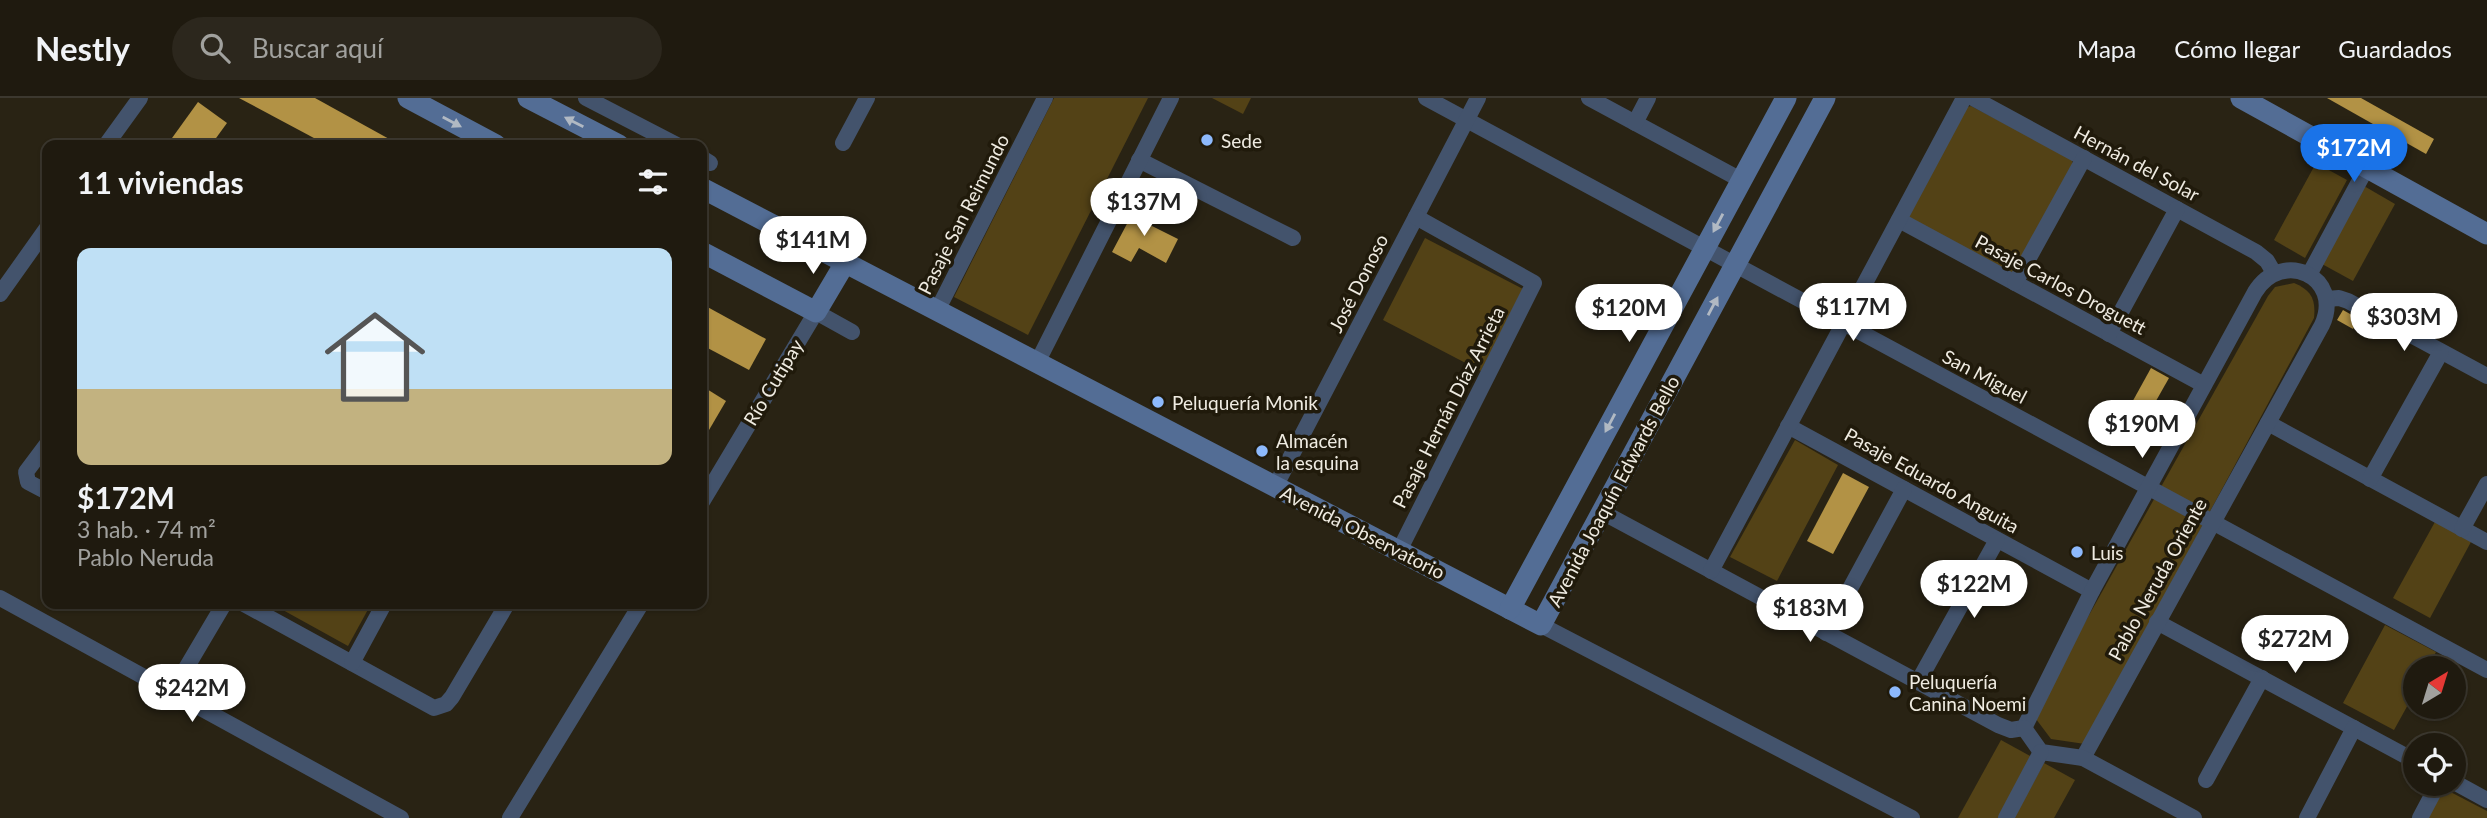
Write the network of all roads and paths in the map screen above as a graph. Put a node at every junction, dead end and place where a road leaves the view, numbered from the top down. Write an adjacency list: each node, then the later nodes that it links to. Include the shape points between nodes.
1 (140, 98): 19 (street)
2 (408, 98): 20 (street, one-way to 20)
3 (528, 98): 21 (street, one-way to 3)
4 (586, 98): 22 (street)
5 (867, 98): 23 (street)
6 (1045, 98): 44 (street, Pasaje San Reimundo)
7 (1171, 98): 25 (street)
8 (1426, 98): 17 (street, San Miguel)
9 (1478, 98): 17 (street, José Donoso)
10 (1589, 98): 18 (street)
11 (1648, 98): 18 (street)
12 (1786, 98): 27 (street, Avenida Joaquín Edwards Bello)
13 (1825, 98): 38 (street, Avenida Joaquín Edwards Bello)
14 (1964, 98): 31 (street)
15 (1973, 98): 24 (street, Hernán del Solar)
16 (2241, 98): 26 (street)
17 (1466, 120): 30 (street, José Donoso); 35 (street, San Miguel)
18 (1635, 123): 27 (street)
19 (110, 140)
20 (487, 140)
21 (609, 140)
22 (667, 140)
23 (843, 144)
24 (2084, 158): 29 (street, Hernán del Solar); 41 (street)
25 (1139, 160): 33 (street); 50 (street)
26 (2367, 167): 32 (street); 40 (street)
27 (1741, 180): 35 (street, Avenida Joaquín Edwards Bello, one-way to 35)
28 (707, 191): 37 (street, Avenida Observatorio)
29 (2177, 209): 39 (street, Hernán del Solar, via 2256,252); 48 (street)
30 (1416, 217): 58 (street, José Donoso); 68 (street, Pasaje Hernán Díaz Arrieta, via 1534,283)
31 (1899, 220): 41 (street, Pasaje Carlos Droguett); 46 (street)
32 (2487, 234)
33 (1293, 238)
34 (42, 245): 42 (street)
35 (1704, 249): 38 (street, San Miguel); 77 (street, Avenida Joaquín Edwards Bello, one-way to 77)
36 (707, 255): 45 (street)
37 (845, 263): 44 (street, Avenida Observatorio); 45 (street, Río Cutipay)
38 (1735, 265): 46 (street, San Miguel); 63 (street, Avenida Joaquín Edwards Bello, one-way to 38)
39 (2274, 273): 40 (street, via 2293,270); 52 (street, via 2260,284)
40 (2309, 275): 43 (street)
41 (2015, 283): 48 (street, Pasaje Carlos Droguett)
42 (0, 294)
43 (2327, 299): 49 (street, via 2344,299); 53 (street, Pablo Neruda Oriente, via 2322,326)
44 (937, 311): 50 (street, Avenida Observatorio)
45 (816, 312): 47 (street); 62 (street, Río Cutipay)
46 (1843, 324): 54 (street); 61 (street, San Miguel)
47 (852, 331)
48 (2109, 334): 52 (street, Pasaje Carlos Droguett)
49 (2441, 352): 51 (street); 56 (street)
50 (1037, 363): 58 (street, Avenida Observatorio)
51 (2487, 376)
52 (2204, 385): 61 (street)
53 (2268, 423): 56 (street); 64 (street, Pablo Neruda Oriente)
54 (1788, 426): 60 (street, Pasaje Eduardo Anguita); 69 (street)
55 (42, 451): 59 (street, via 26,472 28,482)
56 (2370, 479): 65 (street)
57 (2487, 484): 65 (street)
58 (1275, 486): 68 (street, Avenida Observatorio)
59 (42, 489)
60 (1903, 489): 66 (street, Pasaje Eduardo Anguita); 80 (street)
61 (2148, 489): 64 (street, San Miguel); 70 (street)
62 (707, 494)
63 (1602, 512): 69 (street); 79 (street, Avenida Joaquín Edwards Bello)
64 (2212, 524): 78 (street, Pablo Neruda Oriente); 82 (street, San Miguel)
65 (2462, 529): 67 (street)
66 (1997, 540): 70 (street, Pasaje Eduardo Anguita); 84 (street)
67 (2487, 542)
68 (1399, 551): 77 (street, Avenida Observatorio)
69 (1711, 571): 80 (street)
70 (2092, 592): 86 (street)
71 (0, 598): 85 (street)
72 (221, 609): 85 (street)
73 (253, 609): 81 (street)
74 (381, 609): 81 (street)
75 (504, 609): 81 (street, via 446,705 434,708)
76 (638, 609): 96 (street)
77 (1510, 609): 79 (street, Avenida Observatorio)
78 (2157, 622): 83 (street); 90 (street, Pablo Neruda Oriente)
79 (1541, 625): 97 (street, Avenida Observatorio)
80 (1826, 633): 84 (street)
81 (352, 663)
82 (2487, 670)
83 (2262, 678): 87 (street); 91 (street)
84 (1918, 682): 86 (street, via 2004,728)
85 (172, 692): 95 (street)
86 (2024, 728): 88 (street)
87 (2354, 728): 89 (street); 100 (street)
88 (2041, 752): 90 (street); 98 (street)
89 (2403, 755)
90 (2082, 758): 99 (street)
91 (2206, 780)
92 (2466, 789): 94 (street)
93 (2432, 796): 101 (street)
94 (2487, 800)
95 (401, 818)
96 (510, 818)
97 (1912, 818)
98 (2006, 818)
99 (2194, 818)
100 (2306, 818)
101 (2420, 818)

